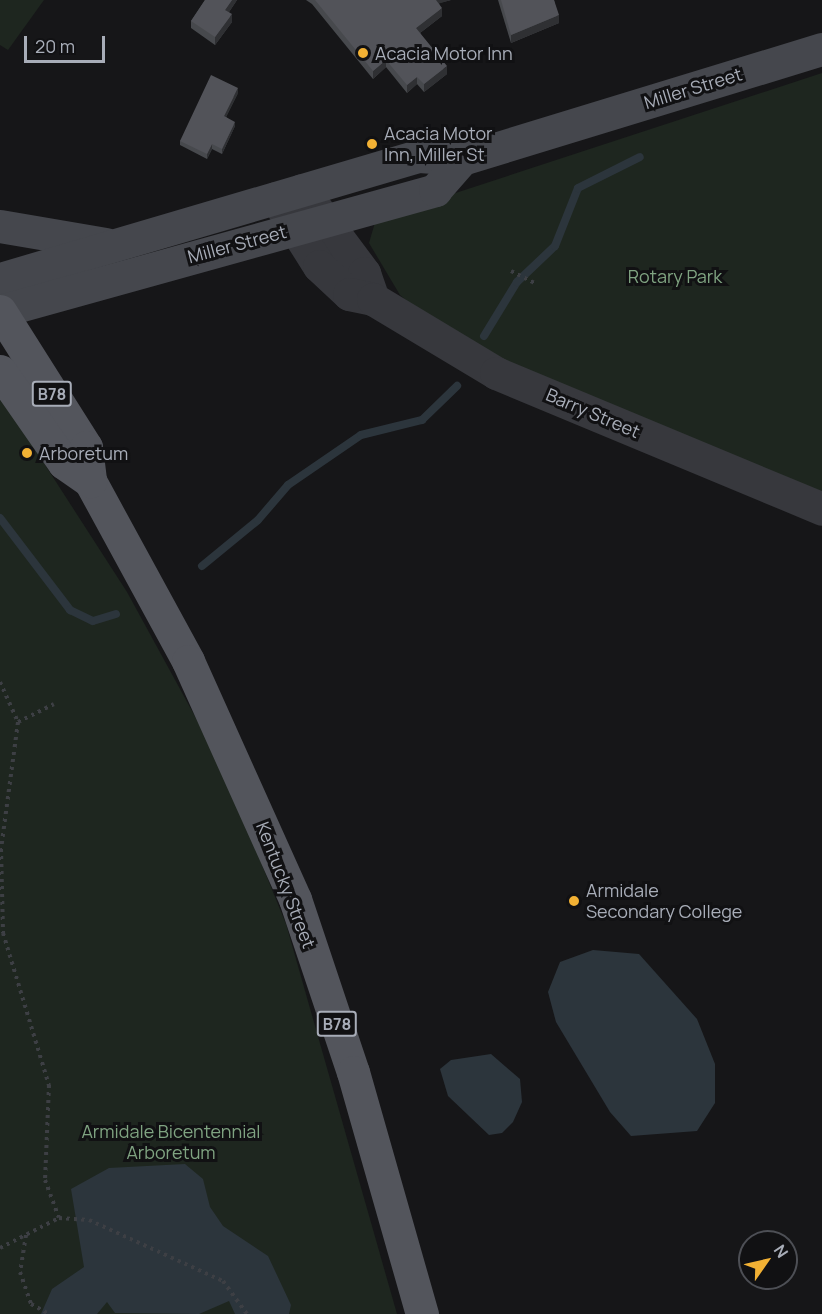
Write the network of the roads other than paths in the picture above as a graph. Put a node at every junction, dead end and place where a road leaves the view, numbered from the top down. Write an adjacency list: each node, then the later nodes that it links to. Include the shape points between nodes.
1 (822, 49): 2 (main road, Miller Street)
2 (462, 159): 3 (main road, Miller Street, via 419,156); 4 (main road, Miller Street, via 435,190)
3 (289, 194): 4 (street, Barry Street); 6 (main road, Miller Street)
4 (306, 225): 8 (main road, Miller Street); 11 (street, Barry Street, via 364,273 373,299 496,373)
5 (0, 226): 6 (main road)
6 (115, 245): 7 (main road, Miller Street)
7 (0, 279)
8 (0, 311): 10 (main road, Kentucky Street / B78, via 86,447)
9 (0, 371): 10 (main road, Kentucky Street / B78, via 64,463)
10 (90, 481): 12 (main road, Kentucky Street / B78, via 189,661 294,899 353,1072)
11 (822, 509)
12 (422, 1314)

